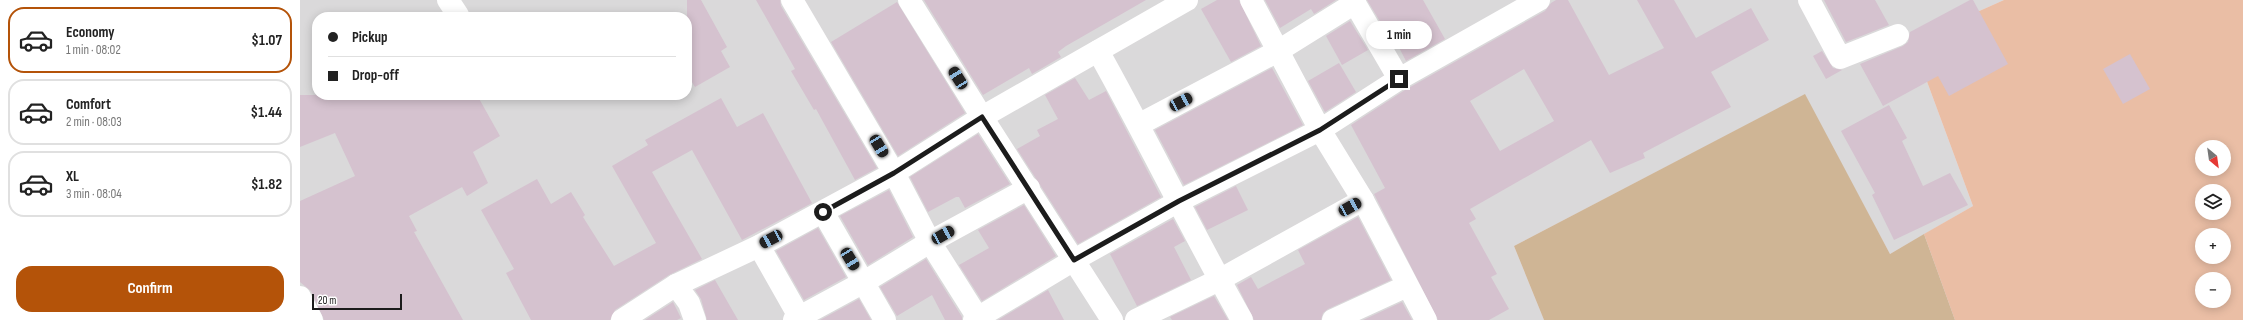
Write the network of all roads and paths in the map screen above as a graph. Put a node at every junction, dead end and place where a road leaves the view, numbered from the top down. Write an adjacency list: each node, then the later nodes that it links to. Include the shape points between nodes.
1 (792, 0): 15 (street)
2 (910, 0): 12 (street)
3 (1187, 0): 10 (street)
4 (1251, 0): 9 (street)
5 (1539, 0): 11 (street)
6 (1809, 0): 8 (street, via 1840,58)
7 (1354, 1): 9 (street); 11 (street)
8 (1898, 35)
9 (1278, 51): 13 (street); 14 (street)
10 (1098, 52): 12 (street); 13 (street)
11 (1399, 79): 14 (street)
12 (982, 117): 15 (street); 16 (street)
13 (1140, 124): 18 (street)
14 (1320, 130): 17 (street); 18 (street)
15 (894, 173): 19 (street); 20 (street)
16 (1029, 188): 20 (street); 22 (street)
17 (1363, 200): 23 (street); 26 (street)
18 (1179, 201): 22 (street); 23 (street)
19 (823, 212): 21 (street); 24 (street)
20 (930, 242): 24 (street); 29 (street)
21 (759, 246): 25 (street); 28 (street)
22 (1074, 260): 29 (street); 34 (street)
23 (1219, 280): 35 (street); 36 (street)
24 (864, 282): 28 (street); 33 (street)
25 (676, 285): 31 (street); 32 (street, via 689,303)
26 (1407, 286): 37 (street); 38 (street)
27 (300, 297): 30 (street)
28 (798, 319)
29 (976, 319)
30 (312, 320)
31 (622, 320)
32 (695, 320)
33 (885, 320)
34 (1112, 320)
35 (1136, 320)
36 (1242, 320)
37 (1333, 320)
38 (1426, 320)

